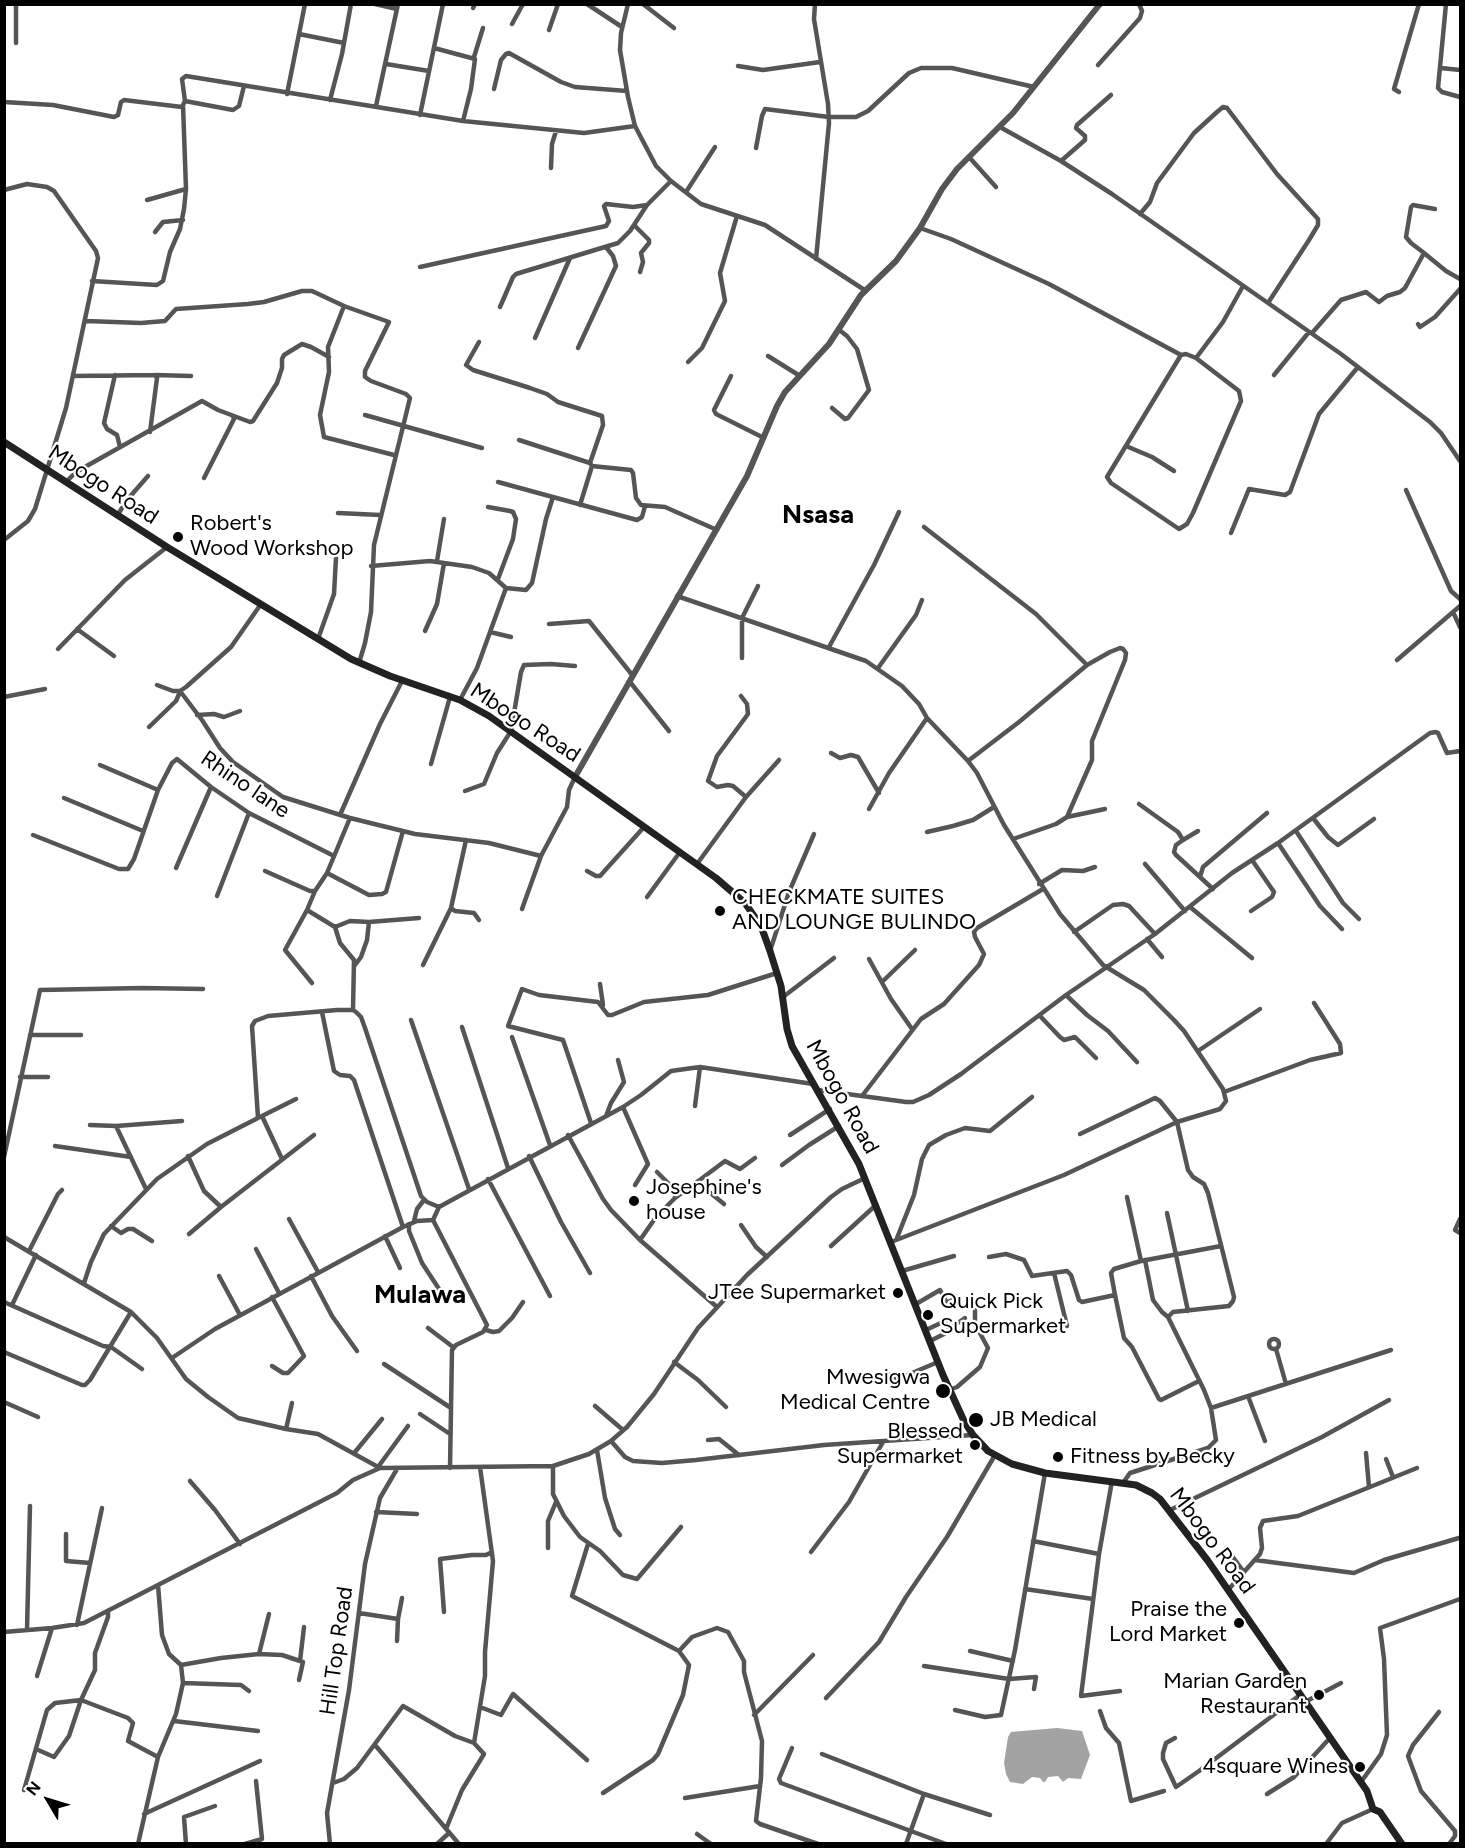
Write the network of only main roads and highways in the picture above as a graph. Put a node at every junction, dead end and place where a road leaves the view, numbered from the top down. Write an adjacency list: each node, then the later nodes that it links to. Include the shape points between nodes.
1 (4, 442): 2 (main road, Mbogo Road, via 117,516 359,663 460,700 489,716 697,864 744,903 761,926 770,951 792,1046 839,1126 894,1240 902,1271 949,1390 973,1435 1012,1464 1045,1473 1136,1485 1152,1492 1170,1510 1228,1590 1367,1791 1372,1809 1380,1812)
2 (1402, 1844)

